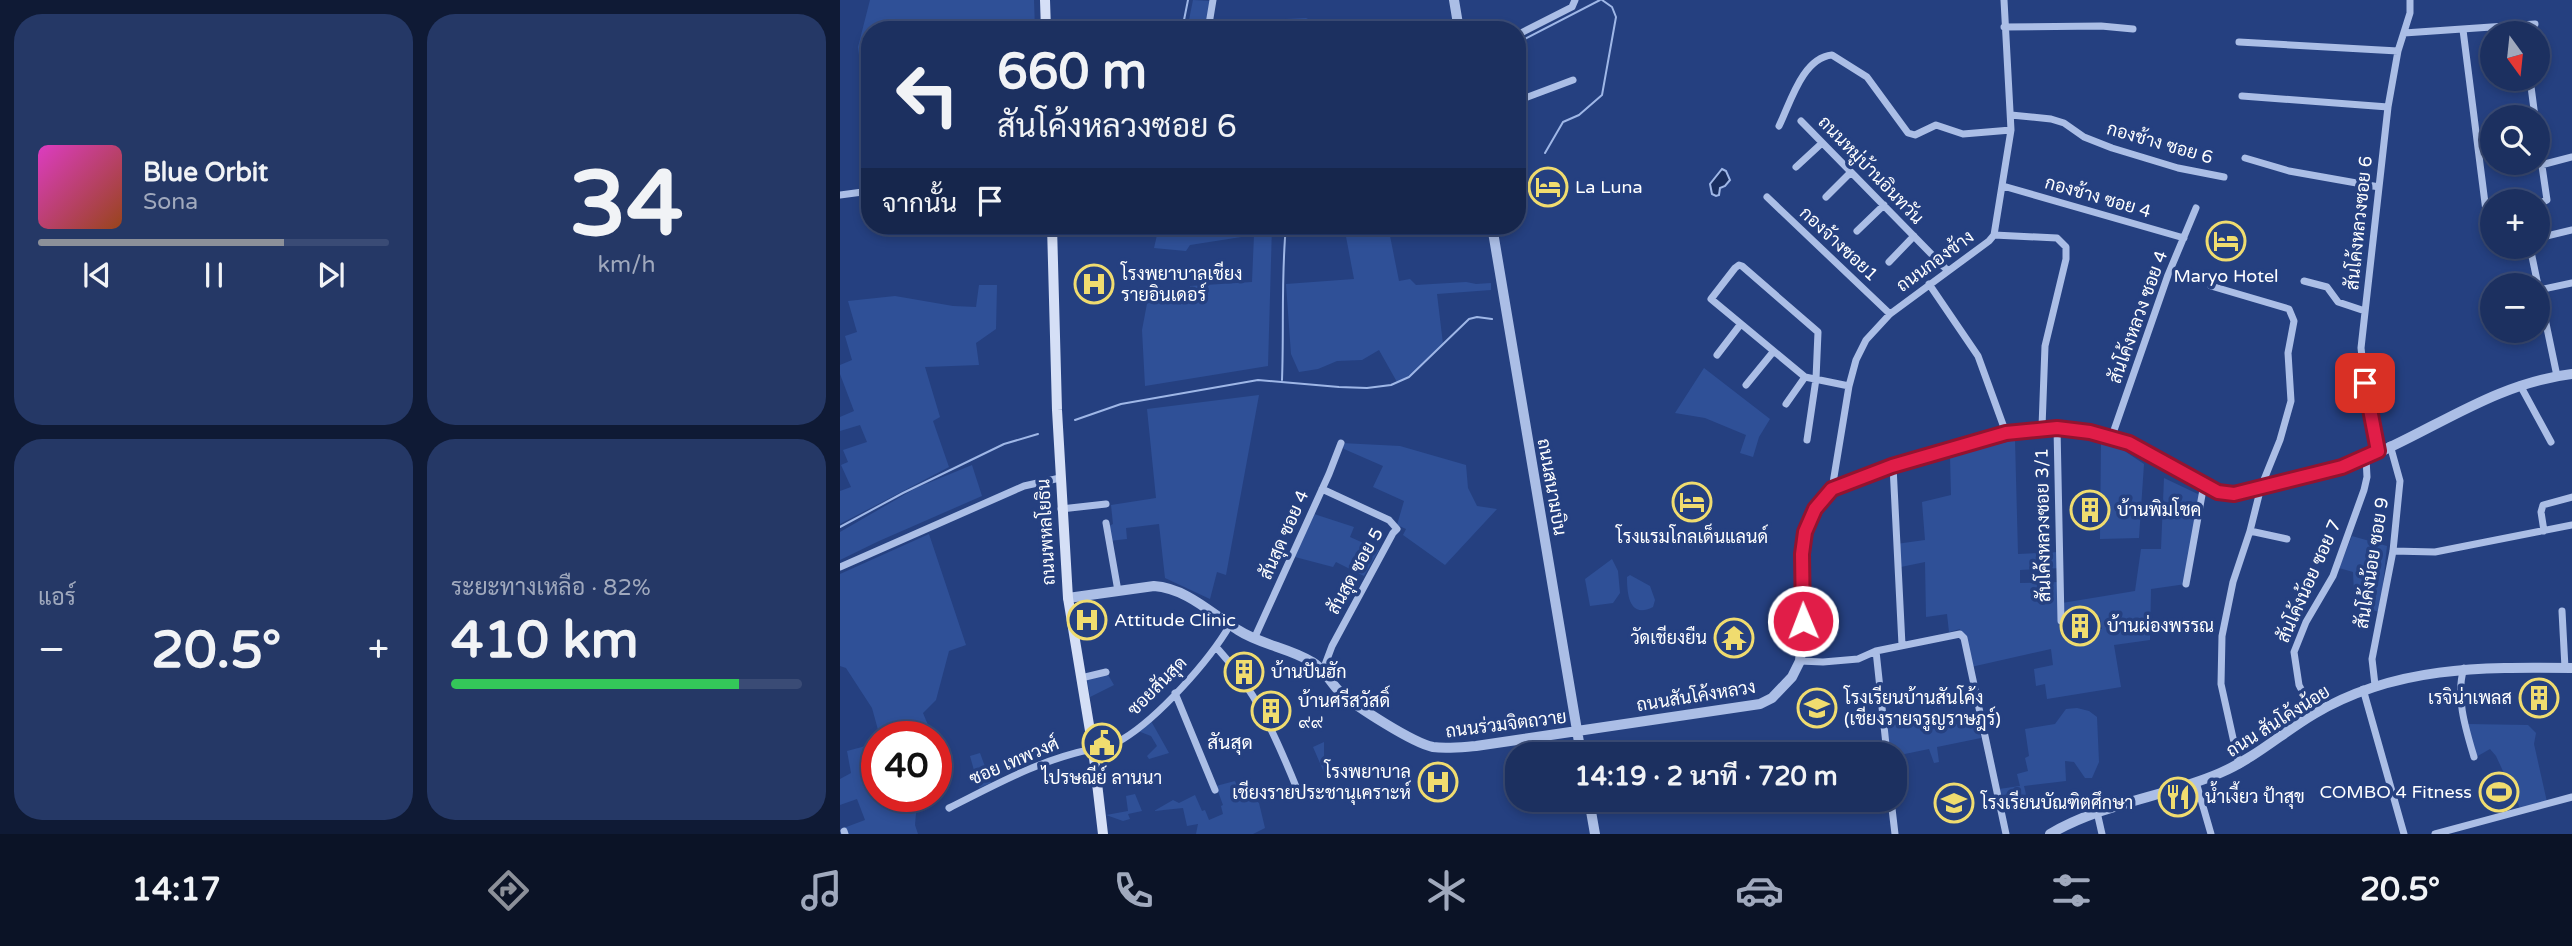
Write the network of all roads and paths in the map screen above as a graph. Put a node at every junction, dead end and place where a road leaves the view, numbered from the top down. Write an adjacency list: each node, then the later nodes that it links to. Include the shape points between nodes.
1 (1045, 0): 7 (main road)
2 (1213, 0): 8 (street)
3 (1454, 0): 9 (street)
4 (1576, 0): 14 (street, via 1572,7)
5 (2004, 0): 10 (street, ถนนกองช้าง)
6 (2410, 0): 15 (street, สันโค้งหลวงซอย 6)
7 (1046, 21)
8 (1210, 21)
9 (1458, 21)
10 (2004, 27): 11 (street); 22 (street, ถนนกองช้าง)
11 (2133, 29)
12 (2463, 30): 13 (street); 15 (street); 35 (street)
13 (2480, 30)
14 (1526, 31)
15 (2404, 33): 17 (street, สันโค้งหลวงซอย 6)
16 (2239, 42): 17 (street)
17 (2398, 51): 21 (street, สันโค้งหลวงซอย 6)
18 (1573, 80): 20 (street)
19 (2242, 96): 21 (street)
20 (1526, 98)
21 (2388, 107): 34 (street, สันโค้งหลวงซอย 6)
22 (2011, 115): 25 (street, ถนนกองช้าง); 32 (street, กองช้าง ซอย 6, via 2051,119 2112,148)
23 (1801, 121): 26 (street, ถนนหมู่บ้านอินทวัน)
24 (1779, 126): 25 (street, via 1804,74 1815,62 1832,55 1867,77 1908,133 1915,135 1936,125 1963,134)
25 (2011, 130): 33 (street, ถนนกองช้าง)
26 (1822, 143): 30 (street); 31 (street, ถนนหมู่บ้านอินทวัน)
27 (2572, 157): 29 (street)
28 (2245, 158): 34 (street, via 2288,171)
29 (2550, 163)
30 (1797, 167)
31 (1851, 172): 39 (street); 40 (street, ถนนหมู่บ้านอินทวัน)
32 (2224, 177)
33 (2003, 186): 46 (street, ถนนกองช้าง); 49 (street, กองช้าง ซอย 4)
34 (2379, 187): 57 (street, สันโค้งหลวงซอย 6)
35 (2483, 189)
36 (861, 192): 37 (street)
37 (840, 195)
38 (1767, 197): 58 (street, กองจ้างซอย1)
39 (1826, 197)
40 (1884, 205): 43 (street); 48 (street, ถนนหมู่บ้านอินทวัน)
41 (2196, 208): 49 (street, สันโค้งหลวง ซอย 4)
42 (2572, 230): 47 (street)
43 (1857, 231)
44 (1052, 235): 82 (main road, ถนนพหลโยธิน)
45 (1494, 235): 117 (street, ถนนสนามบิน)
46 (1994, 235): 51 (street, ถนนกองช้าง); 71 (street, via 2057,238 2066,247 2045,346)
47 (2550, 235)
48 (1913, 236): 50 (street); 51 (street, ถนนหมู่บ้านอินทวัน)
49 (2184, 238): 74 (street, สันโค้งหลวง ซอย 4)
50 (1889, 262)
51 (1947, 270): 54 (street, ถนนกองช้าง)
52 (2304, 281): 57 (street, via 2327,287 2338,302)
53 (2572, 283): 56 (street)
54 (1929, 284): 58 (street, ถนนกองช้าง); 73 (street, via 1978,356)
55 (2211, 286): 84 (street, via 2289,309 2294,321 2288,353 2291,401)
56 (2550, 288)
57 (2365, 311): 79 (street, สันโค้งหลวงซอย 6, via 2361,348)
58 (1890, 314): 69 (street, ถนนกองช้าง, via 1866,340)
59 (1741, 325): 61 (street); 62 (street); 66 (street, via 1711,299 1739,265 1818,332)
60 (2550, 343): 64 (street)
61 (1773, 352): 65 (street); 67 (street)
62 (1717, 355)
63 (2572, 374): 64 (street)
64 (2557, 376): 68 (street)
65 (1805, 377): 66 (street); 70 (street)
66 (1816, 379): 69 (street); 75 (street)
67 (1746, 385)
68 (2520, 385): 76 (street); 78 (street)
69 (1849, 386): 86 (street, ถนนกองช้าง)
70 (1786, 404)
71 (2042, 427): 72 (street); 73 (street)
72 (2057, 428): 74 (street); 101 (street, สันโค้งหลวงซอย 3/1)
73 (2006, 433): 81 (street)
74 (2112, 436): 83 (street)
75 (1807, 440)
76 (2551, 442)
77 (1341, 443): 85 (street, สันสุด ซอย 4)
78 (2390, 445): 79 (street); 95 (street, สันโค้งน้อย ซอย 9, via 2400,481)
79 (2378, 451): 80 (street)
80 (2366, 458): 84 (street); 116 (street, สันโค้งน้อย ซอย 7, via 2364,490 2333,576 2294,652 2299,685)
81 (1892, 466): 86 (street); 104 (street)
82 (1060, 478): 89 (main road, ถนนพหลโยธิน); 96 (street, via 1024,486)
83 (2203, 484): 84 (street, via 2234,494); 97 (street)
84 (2261, 486): 92 (street)
85 (1322, 489): 103 (street, สันสุด ซอย 4); 110 (street, สันสุด ซอย 5, via 1389,520 1397,529)
86 (1832, 489): 107 (street, ถนนสันโค้งหลวง, via 1815,509 1805,532)
87 (2572, 497): 93 (street, via 2543,505)
88 (1106, 504): 89 (street)
89 (1061, 509): 99 (main road, ถนนพหลโยธิน)
90 (1107, 523): 98 (street)
91 (2572, 525): 93 (street)
92 (2250, 531): 94 (street); 122 (street, via 2233,582 2220,656 2221,684)
93 (2544, 531): 95 (street, via 2435,552)
94 (2287, 540)
95 (2393, 551): 113 (street, สันโค้งน้อย ซอย 9, via 2372,659)
96 (840, 566)
97 (2186, 584)
98 (1118, 591): 99 (street, ถนนร่วมจิตถวาย); 102 (street, ถนนร่วมจิตถวาย, via 1169,587)
99 (1068, 598): 112 (main road, ถนนพหลโยธิน)
100 (2562, 611): 109 (street)
101 (2061, 621)
102 (1230, 625): 103 (street, ถนนร่วมจิตถวาย); 105 (street, ซอยสันสุด)
103 (1254, 639): 110 (street, ถนนร่วมจิตถวาย, via 1311,660)
104 (1902, 645): 106 (street); 134 (street, via 1960,634 1964,638)
105 (1217, 648): 115 (street, ซอยสันสุด); 124 (street, via 1250,687)
106 (1876, 651): 107 (street, via 1858,659); 119 (street)
107 (1800, 661): 117 (street, ถนนสันโค้งหลวง, via 1783,689 1760,704)
108 (2464, 668): 109 (street, ถนน สันโค้งน้อย); 113 (street, ถนน สันโค้งน้อย); 121 (street, via 2462,716)
109 (2569, 668)
110 (1323, 670): 117 (street, ถนนร่วมจิตถวาย, via 1342,694 1433,747 1476,746)
111 (1106, 672): 112 (street)
112 (1081, 678): 120 (main road, ถนนพหลโยธิน)
113 (2375, 685): 114 (street, ถนน สันโค้งน้อย)
114 (2363, 689): 116 (street, ถนน สันโค้งน้อย); 138 (street)
115 (1175, 693): 120 (street, ซอยสันสุด, via 1133,733); 125 (street)
116 (2314, 714): 122 (street, ถนน สันโค้งน้อย)
117 (1577, 731): 118 (street, ถนนสนามบิน)
118 (1579, 742)
119 (1886, 742)
120 (1093, 751): 127 (street, ซอย เทพวงศ์, via 1066,754); 131 (main road, ถนนพหลโยธิน)
121 (2474, 757)
122 (2239, 765): 123 (street, ถนน สันโค้งน้อย)
123 (2196, 782): 130 (street, ถนน สันโค้งน้อย); 137 (street)
124 (1297, 789)
125 (1215, 790)
126 (2572, 797): 139 (street)
127 (952, 806)
128 (1591, 812): 132 (street)
129 (1892, 812): 133 (street)
130 (2097, 813): 135 (street, ถนน สันโค้งน้อย); 136 (street)
131 (1103, 834)
132 (1595, 834)
133 (1895, 834)
134 (2006, 834)
135 (2050, 834)
136 (2102, 834)
137 (2211, 834)
138 (2404, 834)
139 (2435, 834)

